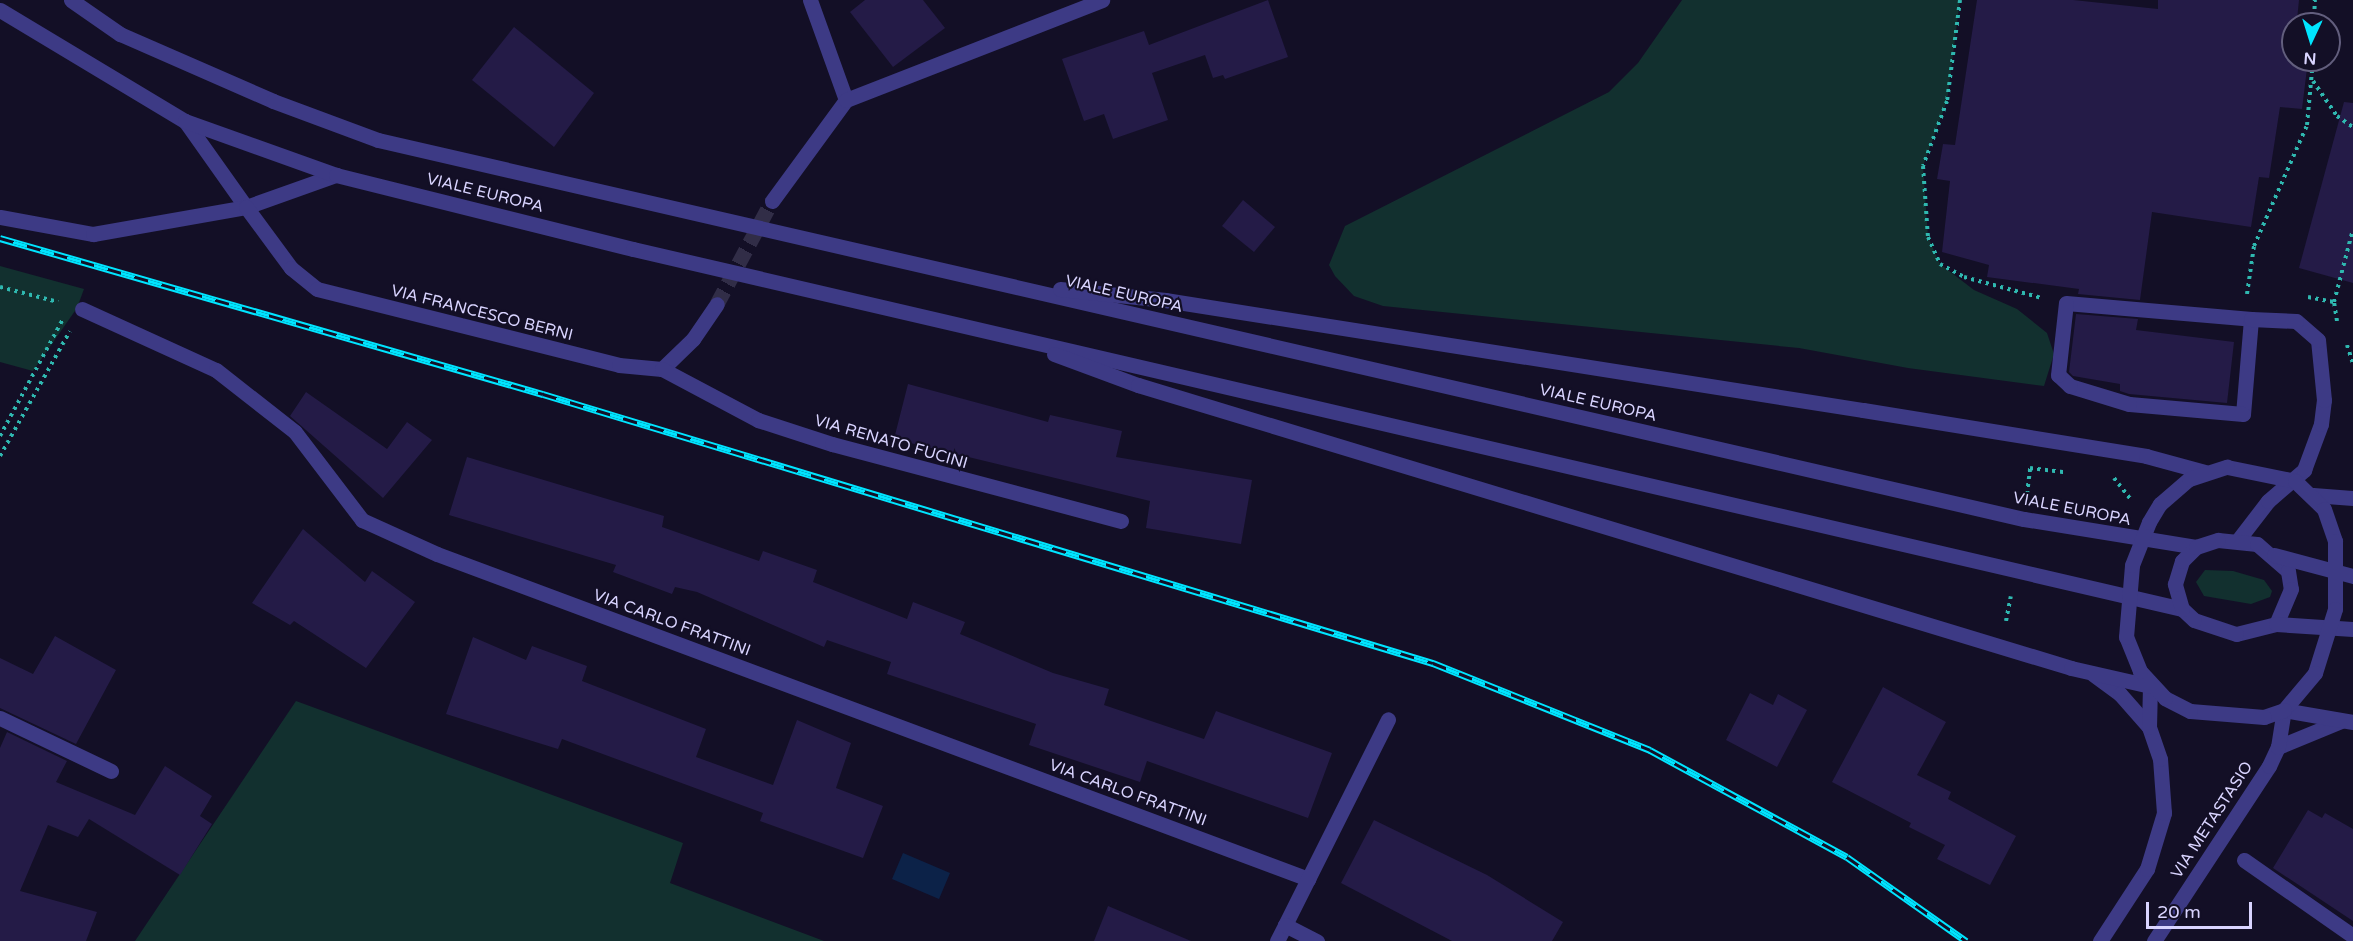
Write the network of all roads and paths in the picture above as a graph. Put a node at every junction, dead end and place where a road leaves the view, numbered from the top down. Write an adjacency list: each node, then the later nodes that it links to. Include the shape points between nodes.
1 (71, 0): 16 (street, VIALE EUROPA, via 120,34 273,101 378,140)
2 (810, 0): 8 (street)
3 (1102, 0): 8 (street)
4 (1960, 0): 20 (path, via 1947,101 1923,166 1928,237 1940,264 1964,276)
5 (0, 10): 9 (street, VIALE EUROPA)
6 (2312, 72): 7 (path)
7 (2312, 80): 10 (path, via 2337,116); 24 (path, via 2298,155 2267,214 2248,272)
8 (846, 100): 12 (street)
9 (185, 121): 11 (street, VIALE EUROPA); 13 (street, VIA FRANCESCO BERNI)
10 (2353, 127)
11 (336, 175): 13 (street); 25 (street, VIALE EUROPA)
12 (772, 201)
13 (246, 207): 14 (street, via 93,234); 26 (street, VIA FRANCESCO BERNI, via 291,268 317,289 619,365)
14 (0, 217)
15 (2353, 229): 18 (path)
16 (994, 283): 29 (street, VIALE EUROPA, via 1165,300 2146,456); 38 (street, VIALE EUROPA, via 2024,519)
17 (0, 286): 19 (path)
18 (2334, 302)
19 (61, 303)
20 (2066, 303): 24 (street); 24 (street, via 2058,375 2070,386 2105,400 2189,410 2243,414)
21 (717, 304): 26 (street, via 693,339)
22 (82, 309): 28 (path); 54 (street, VIA CARLO FRATTINI, via 216,370 295,432 362,520 437,555)
23 (66, 315): 27 (path)
24 (2251, 319): 37 (street, via 2296,321 2309,330 2318,340 2322,358 2324,400 2319,432 2304,470 2268,501)
25 (992, 332): 41 (street, VIALE EUROPA); 44 (street, VIALE EUROPA, via 1138,385)
26 (662, 369): 36 (street, VIA RENATO FUCINI, via 758,420 821,441)
27 (0, 436)
28 (0, 456)
29 (2205, 472): 34 (street, bridge, via 2250,469 2295,481); 45 (street, bridge, via 2160,504 2132,565 2126,637)
30 (2078, 473): 33 (path, via 2030,468)
31 (2101, 476): 32 (path)
32 (2113, 478)
33 (2028, 490)
34 (2313, 495): 35 (street); 46 (street, bridge, via 2324,509 2335,541 2336,609 2315,674)
35 (2353, 498)
36 (1121, 521)
37 (2238, 540): 38 (street, VIALE EUROPA); 39 (street)
38 (2196, 547): 41 (street, via 2176,573)
39 (2274, 555): 40 (street); 42 (street, via 2288,572 2291,590)
40 (2353, 576)
41 (2182, 609): 42 (street, VIALE EUROPA, via 2194,620 2236,634)
42 (2276, 624): 43 (street, VIALE EUROPA)
43 (2353, 630)
44 (2094, 675): 45 (street, VIALE EUROPA); 50 (street, VIA METASTASIO, via 2120,694)
45 (2150, 686): 46 (street, bridge, via 2190,711 2215,716 2264,717); 50 (street, VIA METASTASIO)
46 (2284, 710): 49 (street); 51 (street, VIA METASTASIO)
47 (0, 718): 52 (street)
48 (1388, 719): 54 (street)
49 (2347, 721): 51 (street)
50 (2149, 727): 59 (street, VIA METASTASIO, via 2160,759 2164,813 2148,870)
51 (2278, 747): 60 (street, VIA METASTASIO, via 2221,843)
52 (111, 771)
53 (2244, 860): 56 (street)
54 (1308, 879): 55 (street)
55 (1285, 925): 57 (street); 58 (street)
56 (2353, 936)
57 (1277, 941)
58 (1317, 941)
59 (2100, 941)
60 (2154, 941)

